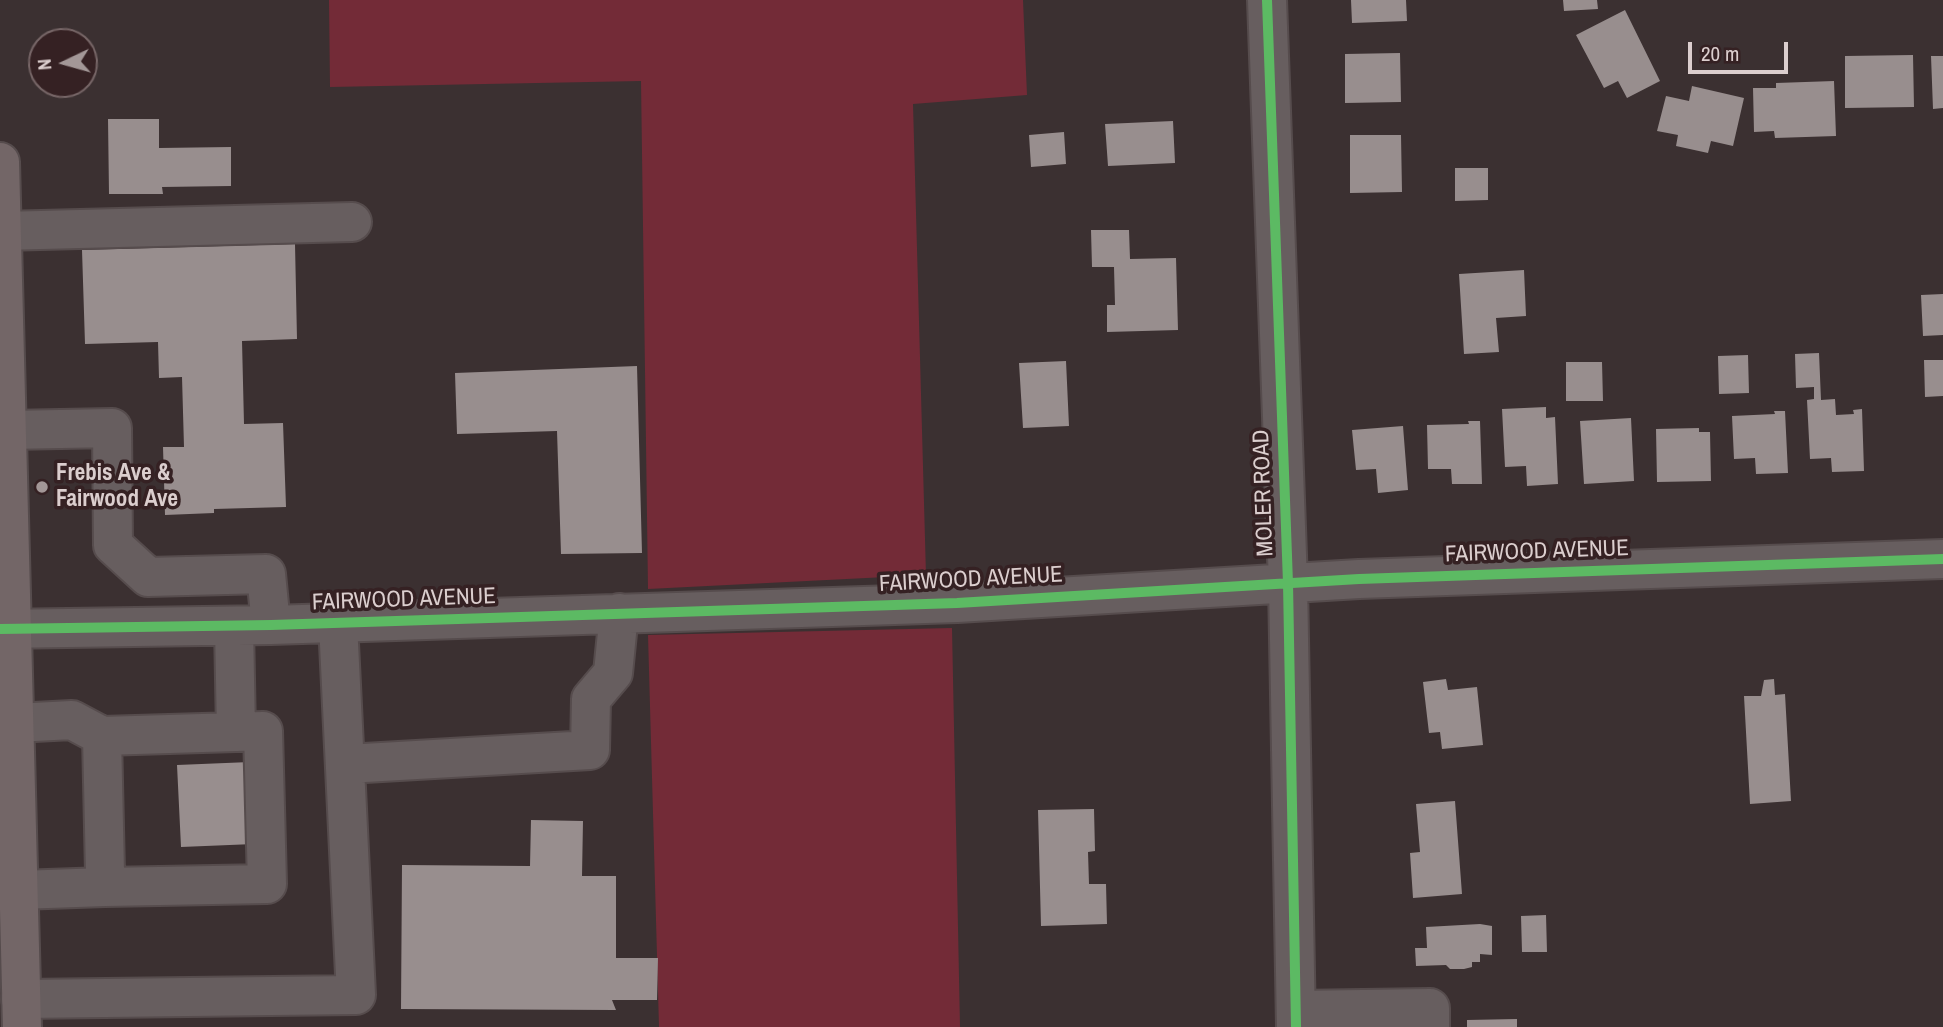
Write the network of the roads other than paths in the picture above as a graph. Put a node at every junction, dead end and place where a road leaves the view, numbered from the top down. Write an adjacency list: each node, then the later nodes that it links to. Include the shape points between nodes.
1 (1268, 0): 7 (street, MOLER ROAD)
2 (0, 162): 4 (main road)
3 (352, 222): 4 (street)
4 (2, 231): 5 (main road)
5 (9, 430): 10 (street, via 112,428 113,545 148,577 266,574); 11 (main road)
6 (1943, 559): 7 (street, FAIRWOOD AVENUE)
7 (1288, 583): 8 (street, FAIRWOOD AVENUE, via 957,603); 19 (street, MOLER ROAD)
8 (618, 612): 9 (street, FAIRWOOD AVENUE); 15 (street, via 613,673 591,699 590,750)
9 (338, 623): 10 (street, FAIRWOOD AVENUE); 15 (street)
10 (252, 626): 11 (street, FAIRWOOD AVENUE); 13 (street)
11 (7, 629): 12 (main road)
12 (15, 723): 14 (street, via 72,720); 17 (main road)
13 (236, 732): 14 (street); 16 (street, via 263,731 267,884)
14 (102, 736): 16 (street)
15 (347, 764): 18 (street, via 356,995)
16 (105, 887): 17 (street)
17 (19, 890): 18 (main road)
18 (22, 1013)
19 (1296, 1018): 20 (street, via 1430,1008)
20 (1430, 1027)

